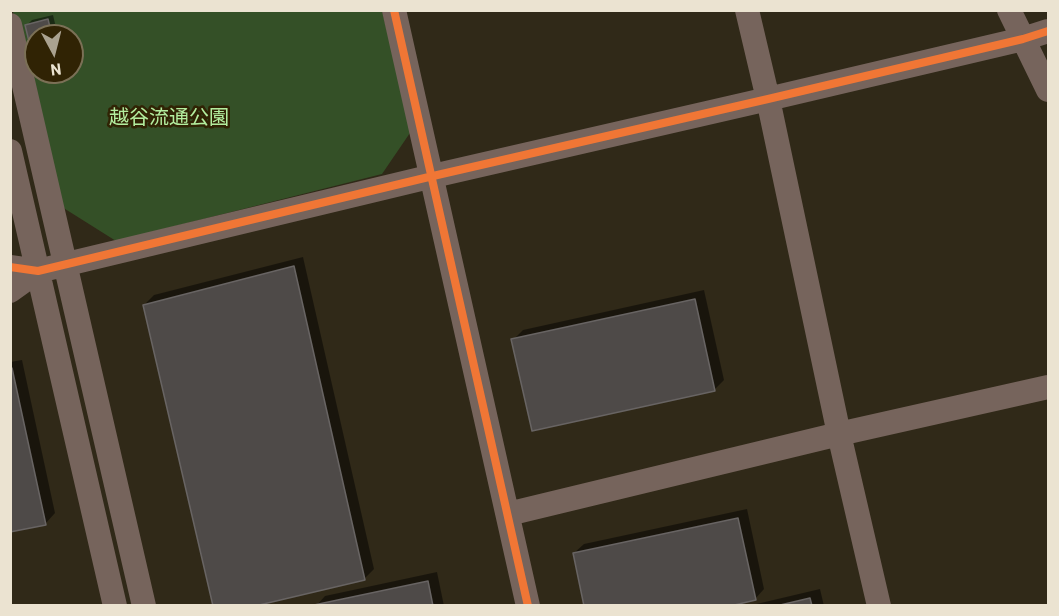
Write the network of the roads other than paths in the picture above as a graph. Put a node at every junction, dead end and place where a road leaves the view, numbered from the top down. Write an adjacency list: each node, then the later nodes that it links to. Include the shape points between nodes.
1 (394, 10): 10 (street)
2 (747, 10): 8 (street)
3 (1009, 10): 6 (street)
4 (10, 25): 11 (street)
5 (1048, 31): 6 (street)
6 (1023, 39): 7 (street); 8 (street)
7 (1048, 90)
8 (768, 99): 10 (street); 16 (street)
9 (10, 151): 13 (street)
10 (433, 176): 11 (street); 17 (street)
11 (66, 265): 13 (street); 19 (street)
12 (10, 267): 13 (street)
13 (38, 271): 14 (street); 18 (street)
14 (10, 291)
15 (1048, 387): 16 (street)
16 (839, 434): 17 (street); 21 (street)
17 (508, 514): 20 (street)
18 (115, 606)
19 (144, 606)
20 (528, 606)
21 (879, 606)

